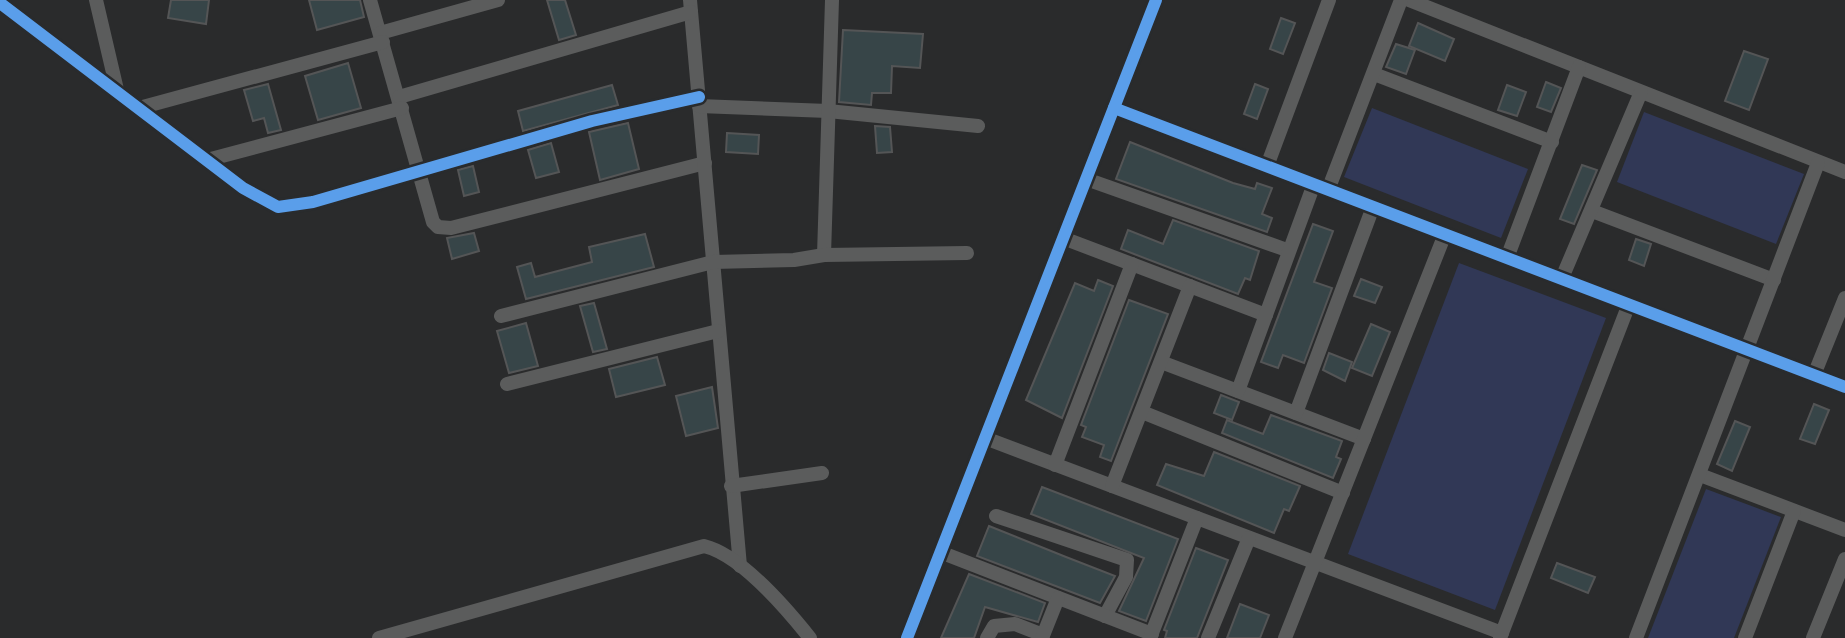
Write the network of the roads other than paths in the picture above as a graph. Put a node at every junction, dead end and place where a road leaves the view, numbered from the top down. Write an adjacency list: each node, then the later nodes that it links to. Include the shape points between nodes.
1 (96, 0): 15 (street)
2 (370, 0): 11 (street)
3 (498, 0): 11 (street)
4 (832, 0): 20 (street)
5 (1156, 0): 19 (street)
6 (1329, 0): 26 (street)
7 (1401, 0): 13 (street)
8 (1409, 0): 12 (street)
9 (0, 3): 15 (street)
10 (691, 6): 16 (street); 17 (street)
11 (381, 37): 16 (street); 18 (street)
12 (1579, 67): 14 (street); 22 (street)
13 (1374, 74): 22 (street); 30 (street)
14 (1641, 92): 25 (street); 32 (street)
15 (118, 94): 18 (street)
16 (400, 102): 23 (street); 28 (street)
17 (699, 102): 20 (street); 24 (street); 28 (street, via 592,121)
18 (139, 108): 23 (street)
19 (1114, 108): 26 (street); 29 (street)
20 (828, 111): 21 (street); 37 (street)
21 (978, 126)
22 (1552, 142): 38 (street)
23 (207, 160): 28 (street, via 278,207)
24 (705, 163): 28 (street, via 451,228 433,222); 39 (street)
25 (1818, 163): 27 (street); 42 (street)
26 (1267, 166): 30 (street)
27 (1845, 172)
28 (419, 173)
29 (1086, 179): 34 (street); 35 (street)
30 (1321, 187): 31 (street); 35 (street)
31 (1373, 207): 33 (street); 56 (street)
32 (1592, 211): 41 (street); 42 (street)
33 (1445, 234): 38 (street); 58 (street)
34 (1063, 238): 40 (street); 57 (street)
35 (1287, 250): 46 (street)
36 (967, 253): 37 (street)
37 (824, 255): 39 (street)
38 (1507, 258): 41 (street)
39 (713, 262): 47 (street); 48 (street)
40 (1132, 264): 43 (street); 59 (street)
41 (1562, 278): 45 (street)
42 (1774, 280): 49 (street)
43 (1190, 286): 46 (street); 50 (street)
44 (1845, 298): 51 (street)
45 (1629, 304): 49 (street); 78 (street)
46 (1266, 315): 54 (street)
47 (501, 316)
48 (718, 331): 52 (street); 62 (street)
49 (1749, 350): 51 (street); 61 (street)
50 (1161, 362): 54 (street); 55 (street)
51 (1814, 375): 53 (street)
52 (507, 384)
53 (1845, 387)
54 (1238, 391): 56 (street)
55 (1142, 412): 63 (street); 64 (street)
56 (1296, 413): 58 (street)
57 (985, 438): 59 (street); 70 (street)
58 (1364, 439): 64 (street)
59 (1055, 465): 63 (street)
60 (822, 473): 62 (street)
61 (1700, 475): 65 (street); 85 (street)
62 (731, 486): 73 (street)
63 (1112, 486): 67 (street)
64 (1343, 493): 72 (street)
65 (1794, 511): 68 (street); 86 (street)
66 (996, 516): 75 (street, via 1127,560 1126,577)
67 (1197, 518): 69 (street); 77 (street)
68 (1845, 530)
69 (1249, 538): 72 (street); 83 (street)
70 (940, 552): 74 (street); 81 (street)
71 (1845, 559): 87 (street)
72 (1315, 563): 78 (street); 84 (street)
73 (740, 566): 79 (street, via 720,550 688,548); 80 (street)
74 (1058, 598): 75 (street); 76 (street)
75 (1105, 616): 77 (street)
76 (1042, 636): 82 (street, via 1004,623 994,626)
77 (1151, 636)
78 (1501, 636)
79 (379, 638)
80 (810, 638)
81 (907, 638)
82 (987, 638)
83 (1208, 638)
84 (1285, 638)
85 (1636, 638)
86 (1745, 638)
87 (1813, 638)

